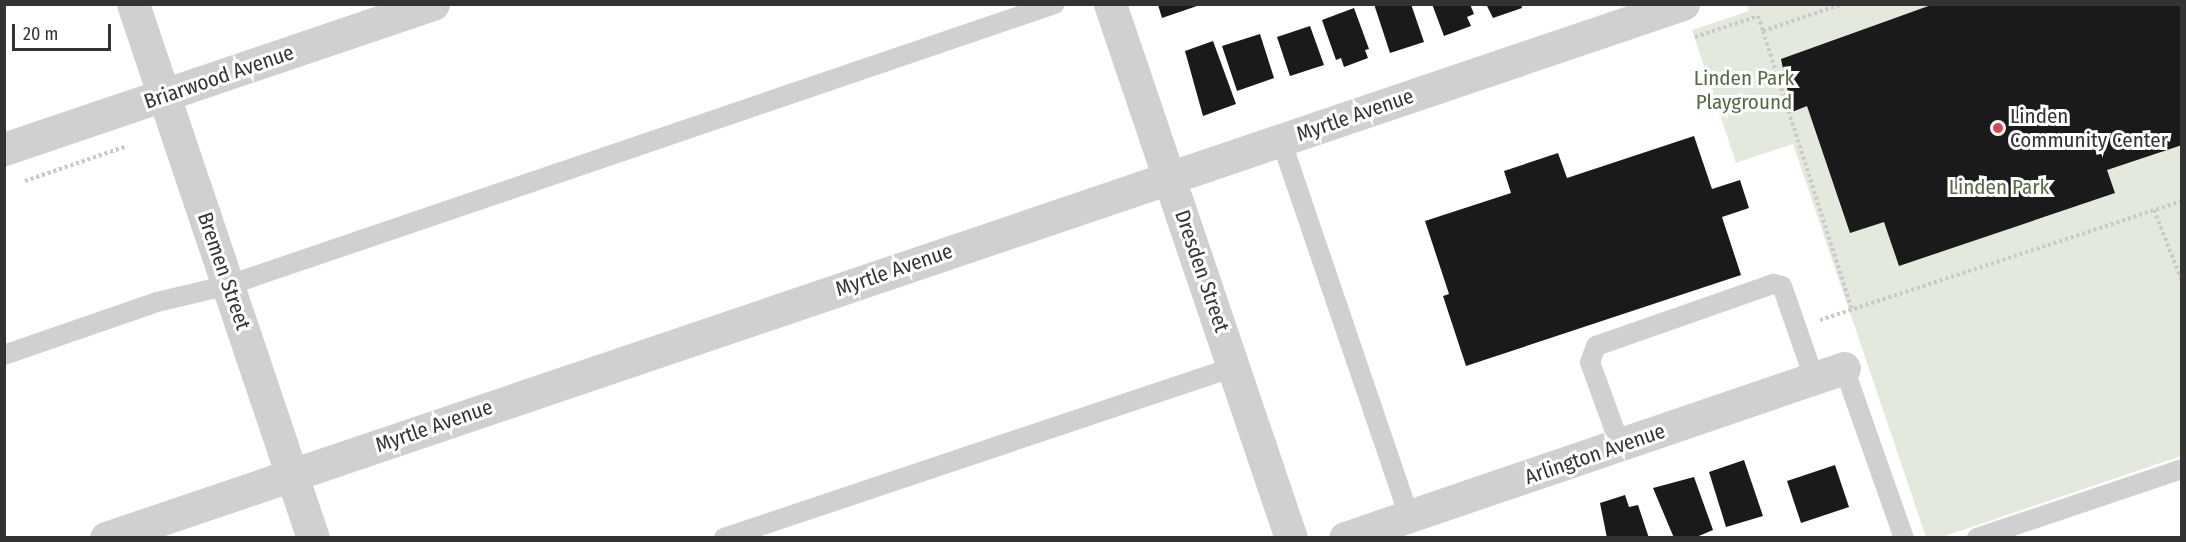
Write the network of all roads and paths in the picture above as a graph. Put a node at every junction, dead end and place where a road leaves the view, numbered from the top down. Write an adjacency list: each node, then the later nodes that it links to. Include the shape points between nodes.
1 (133, 4): 9 (street, Bremen Street)
2 (433, 4): 9 (street, Briarwood Avenue)
3 (1056, 4): 18 (lane)
4 (1110, 4): 13 (street, Dresden Street)
5 (1683, 4): 10 (street, Myrtle Avenue)
6 (1842, 4): 7 (path)
7 (1763, 31): 8 (path, via 1758,16); 19 (path)
8 (1694, 38)
9 (164, 95): 12 (street, Briarwood Avenue); 18 (street, Bremen Street)
10 (1281, 140): 13 (street, Myrtle Avenue); 27 (lane)
11 (127, 146): 14 (path)
12 (4, 149)
13 (1170, 176): 22 (street, Dresden Street); 26 (street, Myrtle Avenue)
14 (25, 181)
15 (2181, 201): 16 (path)
16 (2154, 210): 17 (path); 19 (path)
17 (2181, 281)
18 (229, 285): 21 (lane, via 157,302); 26 (street, Bremen Street)
19 (1852, 310): 20 (path)
20 (1796, 328): 23 (lane); 24 (lane, via 1782,286 1773,284 1596,346 1590,362)
21 (4, 355)
22 (1234, 367): 30 (lane); 31 (street, Dresden Street)
23 (1829, 373): 24 (street, Arlington Avenue); 33 (lane)
24 (1620, 445): 27 (street, Arlington Avenue)
25 (2181, 469): 34 (lane)
26 (292, 475): 28 (street, Myrtle Avenue); 29 (street, Bremen Street)
27 (1409, 516): 32 (street, Arlington Avenue)
28 (106, 537)
29 (313, 537)
30 (724, 537)
31 (1291, 537)
32 (1345, 537)
33 (1904, 537)
34 (1977, 537)

